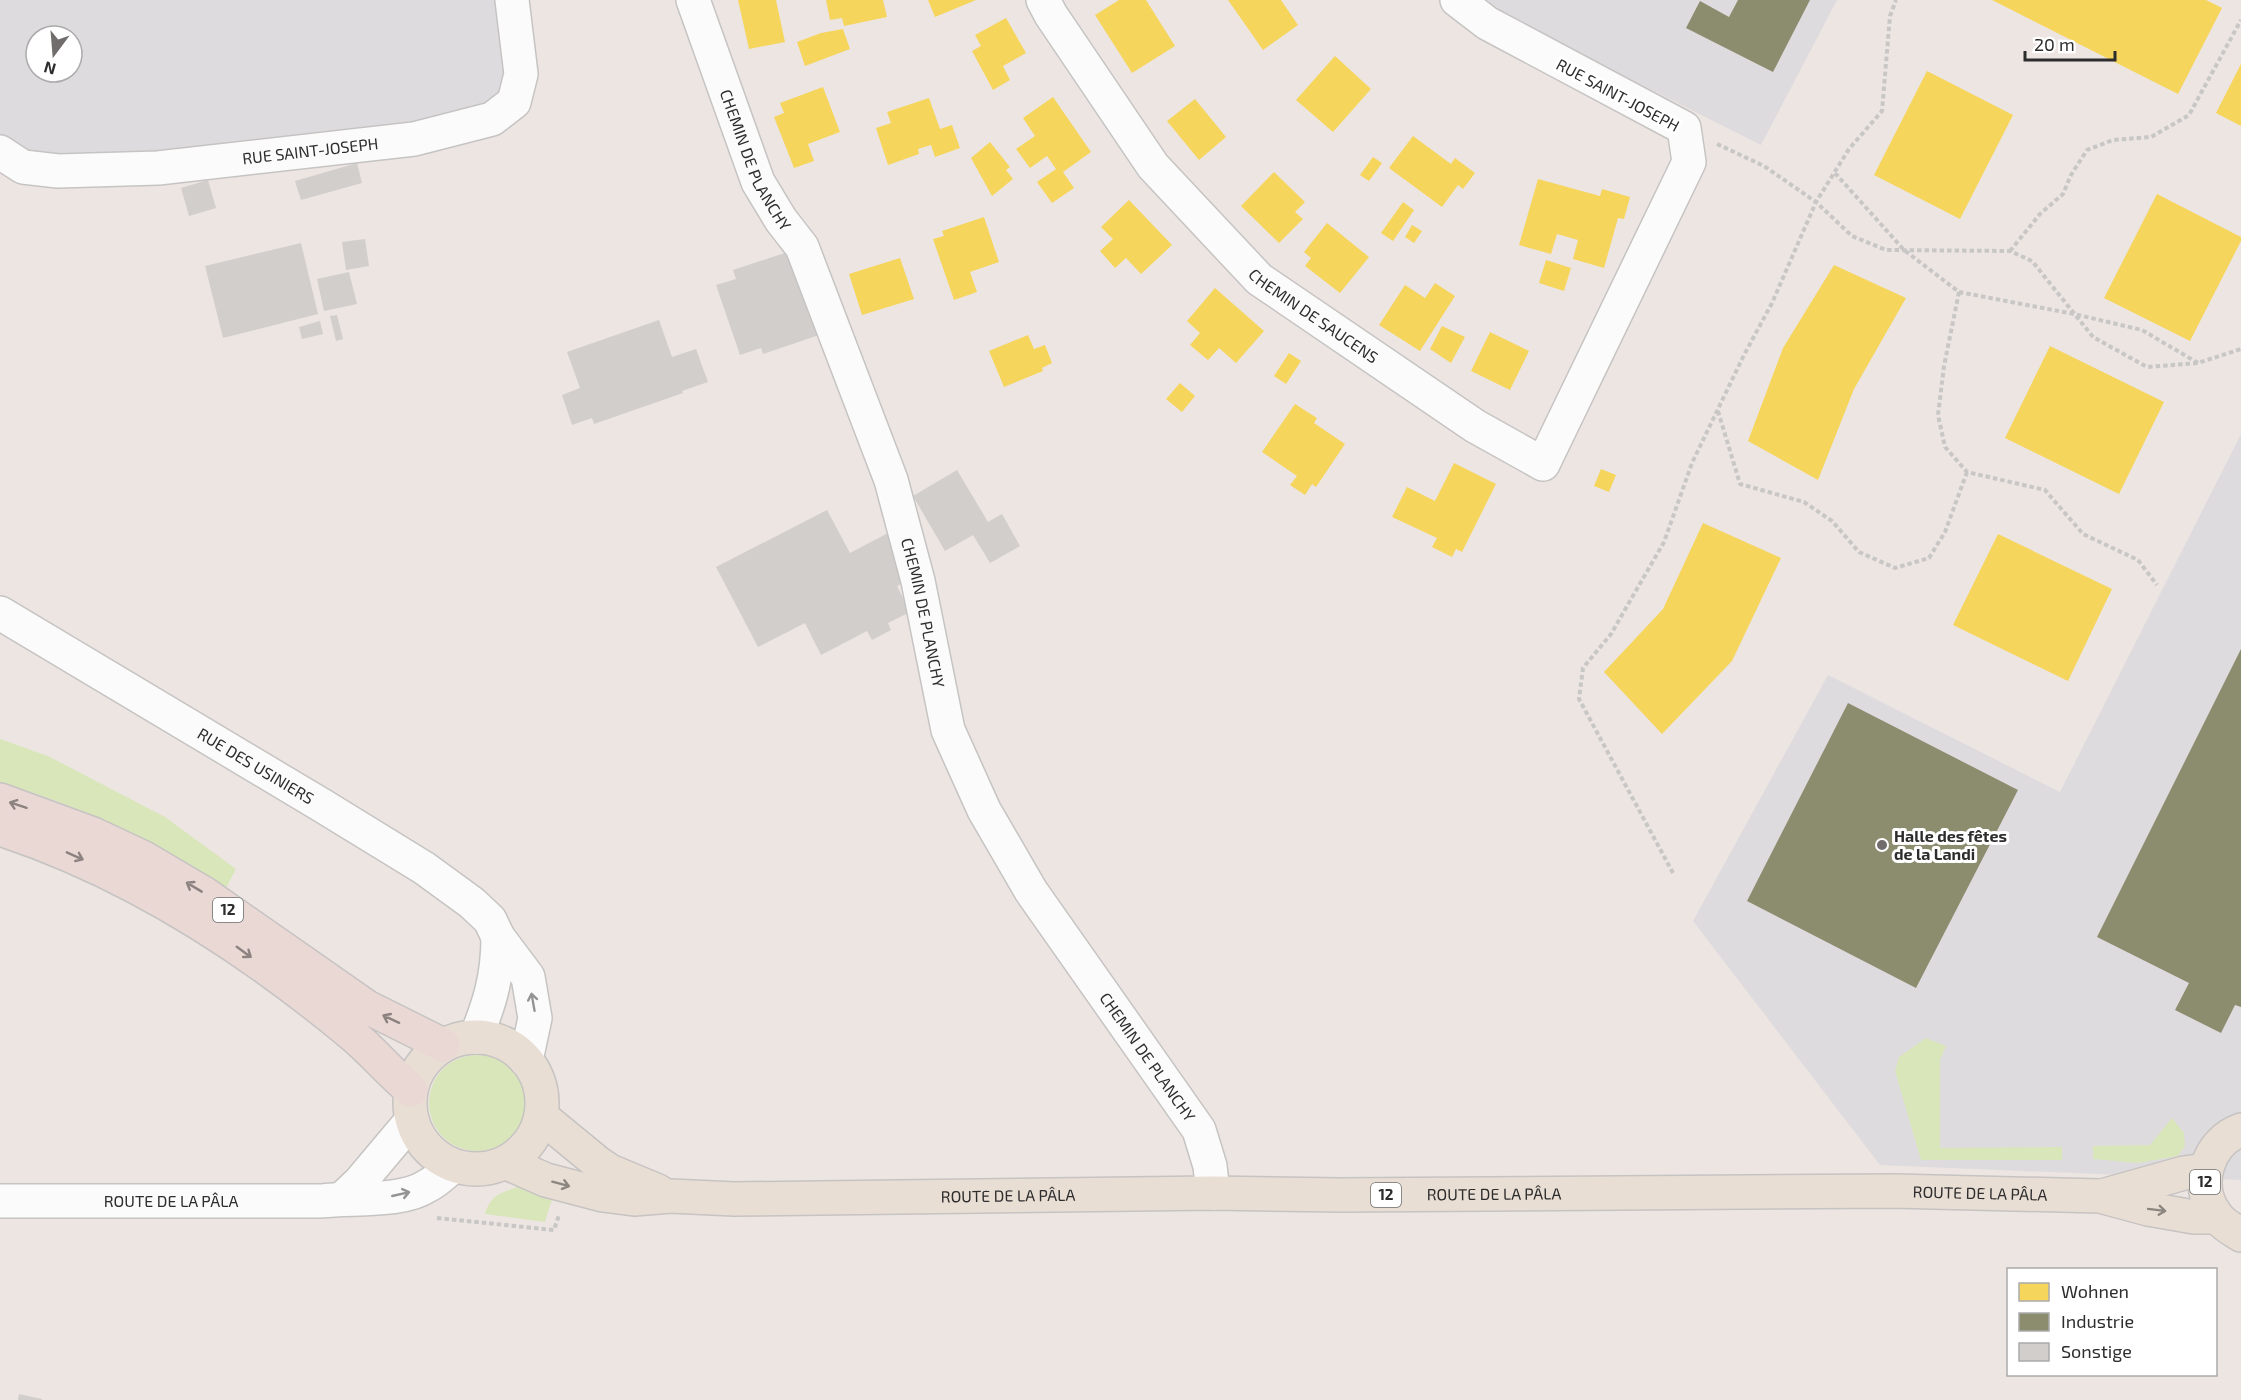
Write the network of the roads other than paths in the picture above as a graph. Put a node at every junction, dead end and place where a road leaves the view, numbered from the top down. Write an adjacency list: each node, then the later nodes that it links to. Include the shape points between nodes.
1 (512, 0): 5 (street, RUE SAINT-JOSEPH, via 521,74 514,102 492,119 414,139 158,168 58,171 23,166)
2 (693, 0): 20 (street, CHEMIN DE PLANCHY, via 758,182 802,246 891,480 918,581 948,730 984,810 1031,891 1199,1130)
3 (1043, 0): 6 (street, CHEMIN DE SAUCENS, via 1154,166 1259,279 1475,426 1543,464)
4 (1457, 0): 6 (street, RUE SAINT-JOSEPH, via 1496,28 1684,128 1689,162)
5 (0, 152)
6 (1607, 331)
7 (0, 613): 10 (street, RUE DES USINIERS, via 424,868 472,903 490,920)
8 (0, 800): 12 (highway, 12, one-way to 8, via 367,1007 205,894 144,858 67,823)
9 (0, 829): 14 (highway, 12, one-way to 14, via 87,861 183,912 232,944 351,1033 390,1072)
10 (498, 937): 11 (street, via 494,986); 13 (street, RUE DES USINIERS, one-way to 10, via 535,1018 528,977)
11 (476, 1037): 12 (main road, 12, via 459,1038); 13 (main road, 12, via 504,1043)
12 (443, 1045): 14 (main road, 12, via 421,1066)
13 (526, 1060): 15 (main road, 12, via 540,1084)
14 (412, 1105): 18 (main road, 12, via 418,1135 428,1149); 23 (street, via 359,1183)
15 (542, 1117): 17 (main road, 12, via 530,1144); 21 (main road, ROUTE DE LA PÂLA / 12, via 610,1171)
16 (2241, 1130): 19 (main road, 12, via 2220,1143)
17 (507, 1163): 18 (main road, 12, via 480,1170); 21 (main road, ROUTE DE LA PÂLA / 12, one-way to 21, via 546,1180 603,1195 634,1199)
18 (453, 1166): 23 (street, ROUTE DE LA PÂLA, one-way to 18, via 383,1198 425,1188)
19 (2206, 1170): 22 (main road, ROUTE DE LA PÂLA / 12); 25 (main road, ROUTE DE LA PÂLA / 12, via 2208,1200)
20 (1213, 1193): 21 (main road, ROUTE DE LA PÂLA / 12, via 734,1199); 22 (main road, ROUTE DE LA PÂLA / 12, via 1894,1191)
21 (671, 1196)
22 (2100, 1196): 25 (main road, ROUTE DE LA PÂLA / 12, one-way to 25)
23 (343, 1198): 24 (street, ROUTE DE LA PÂLA)
24 (0, 1201)
25 (2229, 1226)

